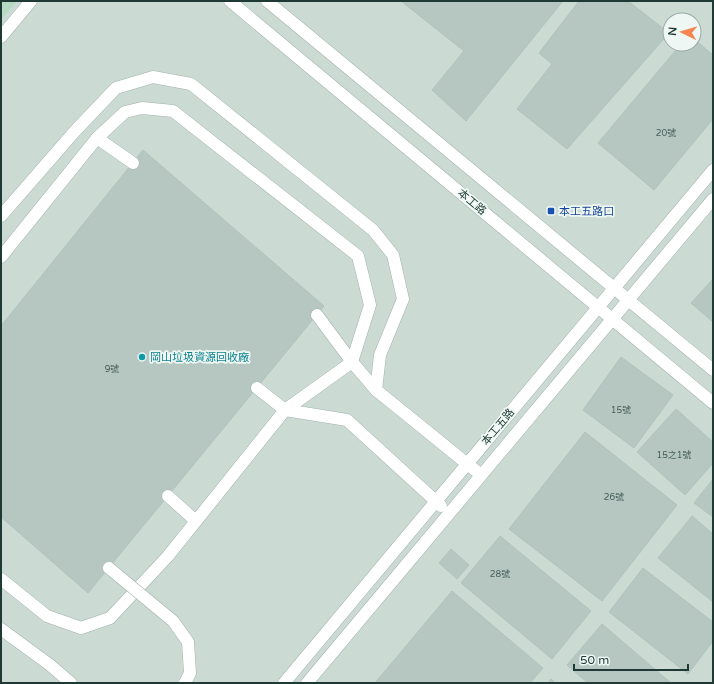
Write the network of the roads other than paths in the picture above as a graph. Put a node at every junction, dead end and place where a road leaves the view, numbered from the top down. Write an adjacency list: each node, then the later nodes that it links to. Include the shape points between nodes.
1 (31, 1): 4 (street)
2 (230, 1): 13 (street, 本工路)
3 (267, 1): 11 (street)
4 (1, 37)
5 (98, 138): 6 (street); 10 (street); 16 (street, via 125,112 142,108 173,111 358,256 370,305)
6 (132, 162)
7 (713, 170): 11 (street, 本工五路)
8 (713, 198): 12 (street, 本工五路)
9 (1, 216): 19 (street, via 116,88 153,77 191,84 373,230 393,255 403,298 380,354)
10 (1, 257)
11 (614, 288): 12 (street); 13 (street, 本工五路)
12 (628, 300): 15 (street, 本工五路); 17 (street)
13 (598, 307): 15 (street, 本工路); 22 (street, 本工五路)
14 (317, 315): 16 (street)
15 (612, 318): 20 (street, 本工路); 23 (street, 本工五路)
16 (352, 362): 19 (street); 21 (street)
17 (713, 370)
18 (257, 388): 21 (street)
19 (376, 390): 22 (street)
20 (713, 403)
21 (285, 410): 25 (street, via 347,420); 27 (street)
22 (468, 463): 23 (street); 25 (street, 本工五路)
23 (482, 475): 26 (street, 本工五路)
24 (168, 496): 27 (street)
25 (436, 501): 26 (street); 33 (street, 本工五路)
26 (449, 514): 34 (street, 本工五路)
27 (196, 521): 29 (street, via 168,556 110,618 81,628 47,616)
28 (109, 568): 32 (street, bridge, via 173,621 188,642 190,673)
29 (1, 579)
30 (1, 629): 31 (street)
31 (71, 683)
32 (185, 683)
33 (284, 683)
34 (307, 683)

